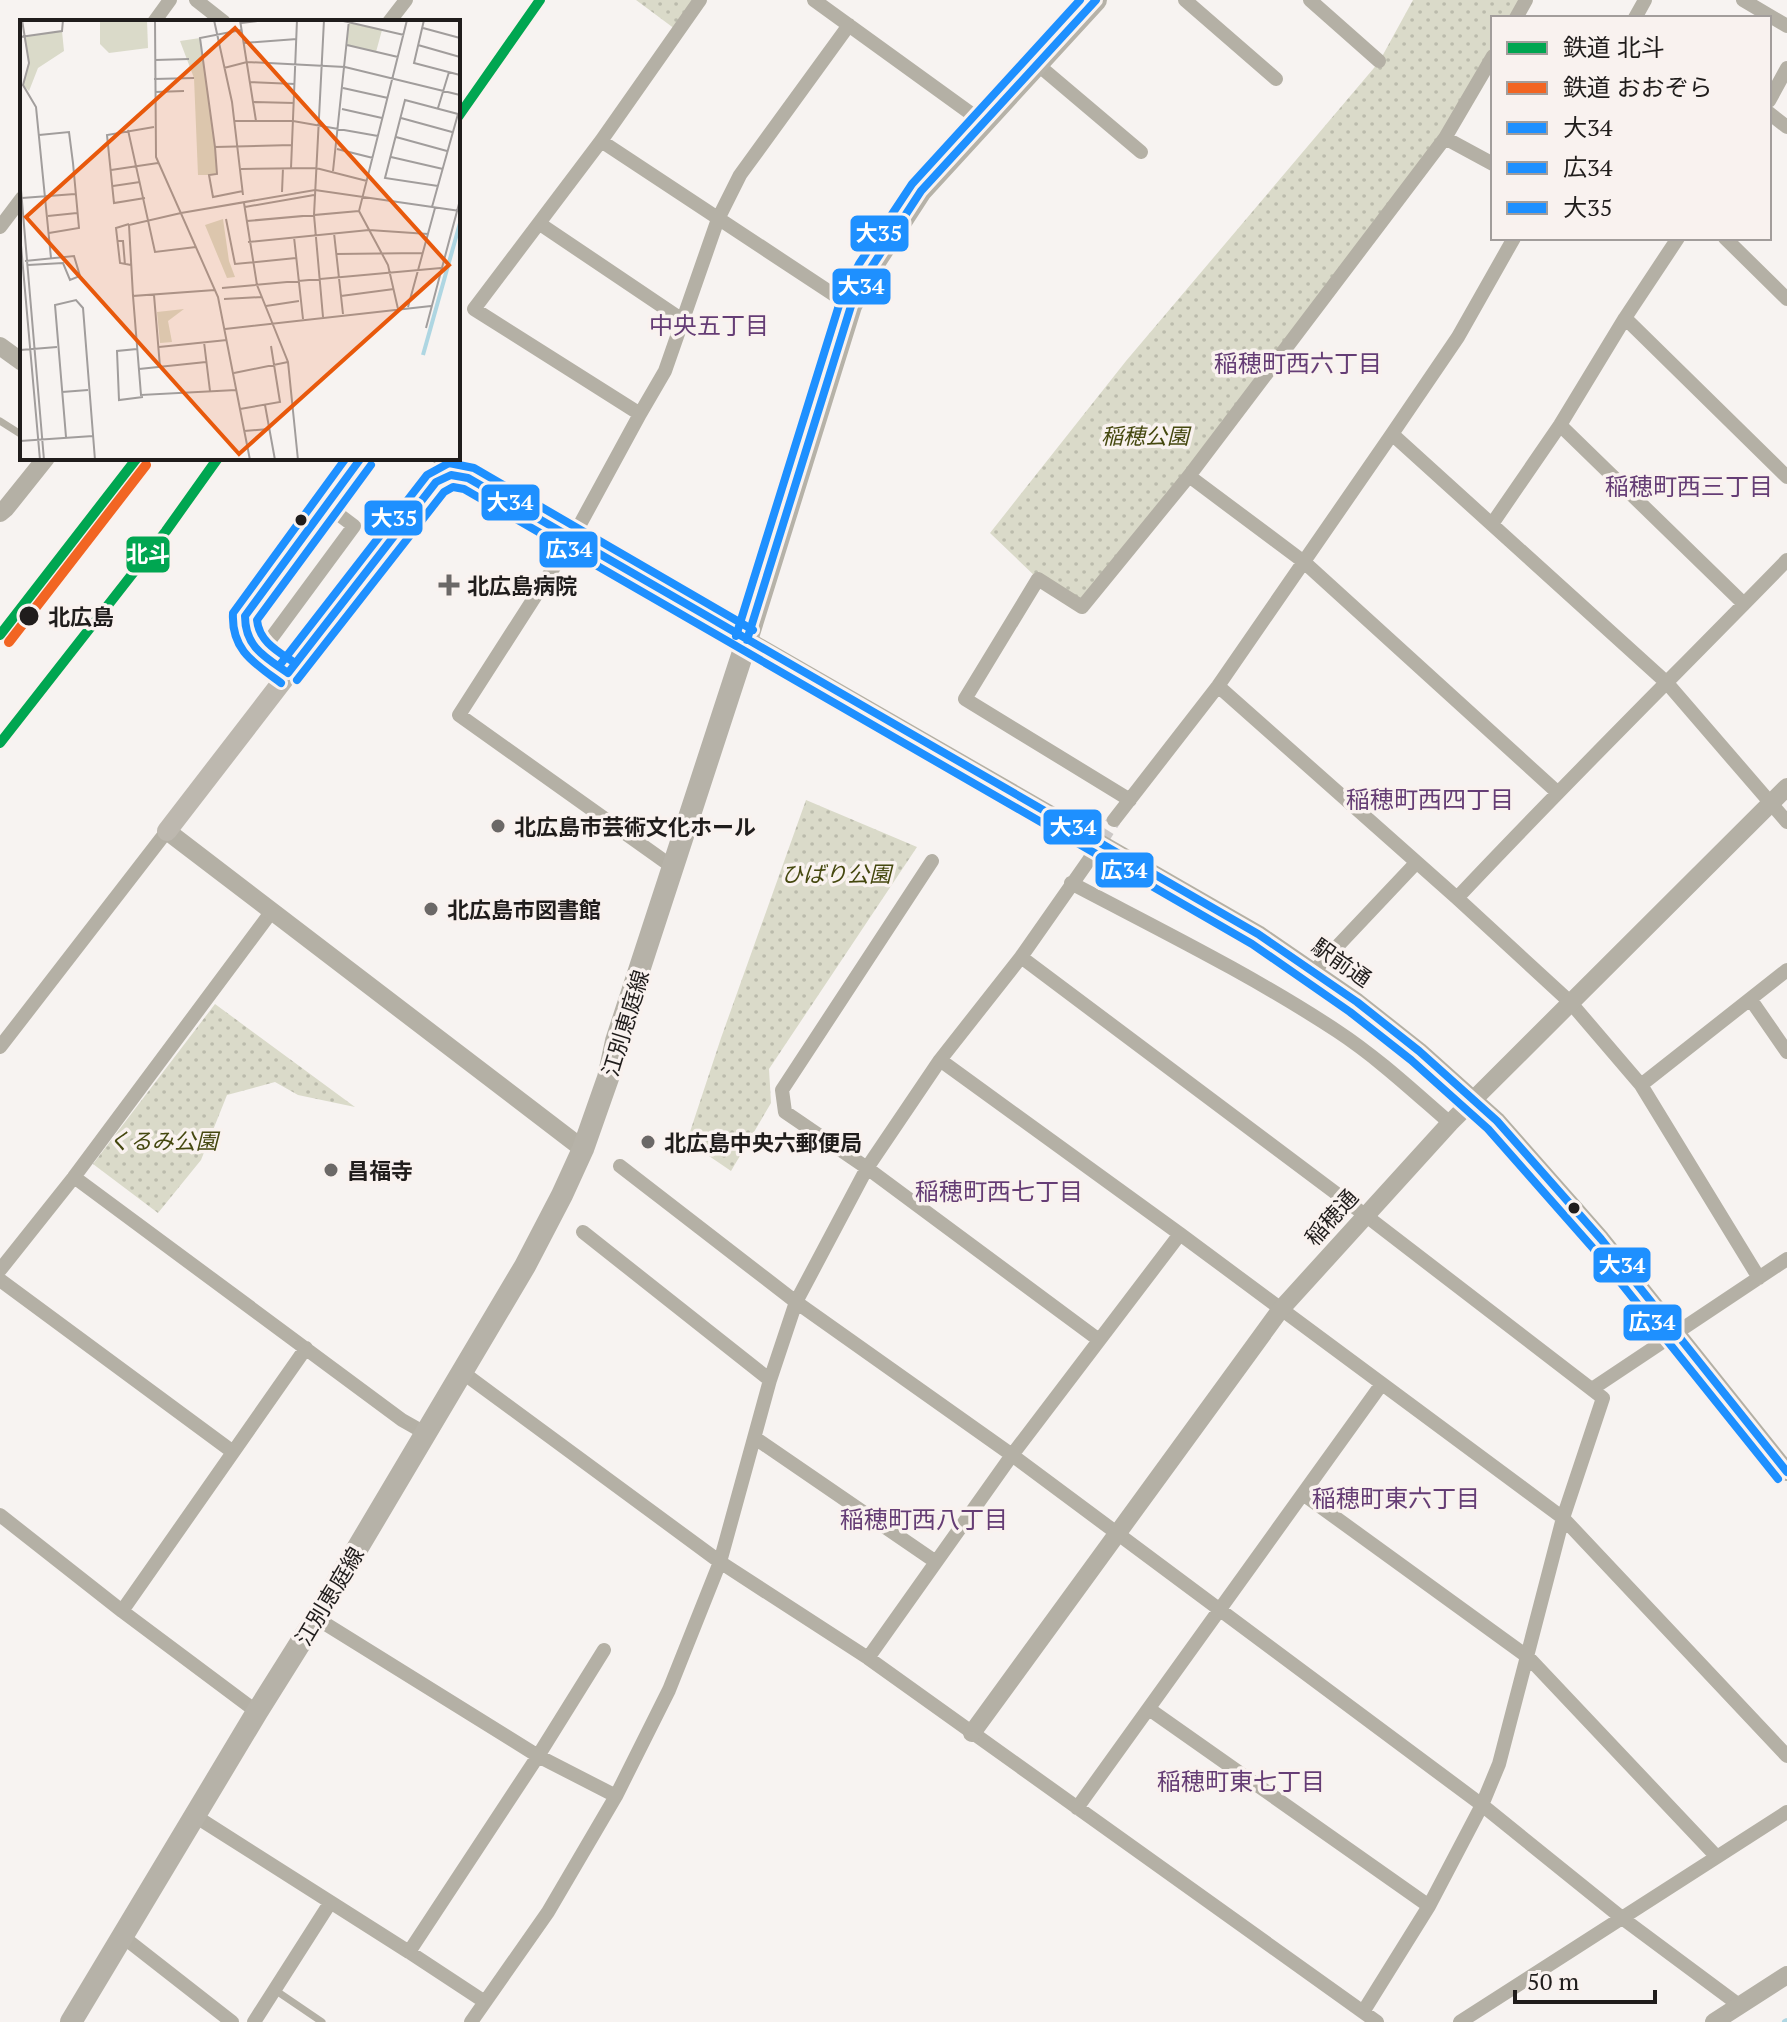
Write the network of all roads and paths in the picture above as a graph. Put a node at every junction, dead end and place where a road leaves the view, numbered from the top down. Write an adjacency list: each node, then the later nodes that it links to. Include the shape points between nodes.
1 (170, 0): 11 (street)
2 (196, 0): 12 (street)
3 (406, 0): 13 (street)
4 (700, 0): 25 (street)
5 (814, 0): 14 (street)
6 (1096, 0): 17 (main road, 江別恵庭線)
7 (1185, 0): 19 (street)
8 (1310, 0): 16 (street)
9 (1743, 0): 10 (street)
10 (1770, 16)
11 (155, 20)
12 (221, 20)
13 (391, 20)
14 (849, 25): 22 (street); 29 (street, via 740,175)
15 (1491, 59): 24 (street)
16 (1379, 61)
17 (1037, 64): 22 (main road, 江別恵庭線); 26 (street)
18 (1787, 68): 20 (street)
19 (1276, 79)
20 (1771, 97)
21 (1771, 115): 23 (street)
22 (984, 123): 36 (main road, 江別恵庭線, via 921,191)
23 (1787, 127)
24 (1445, 138): 27 (street); 49 (street)
25 (601, 141): 29 (street); 30 (street)
26 (1141, 152)
27 (1491, 163)
28 (20, 201): 31 (street)
29 (718, 219): 36 (street); 38 (street)
30 (540, 224): 38 (street); 41 (street, via 474,309)
31 (0, 227)
32 (1513, 240): 45 (street, via 1458,337)
33 (1677, 240): 37 (street)
34 (1727, 240): 35 (street)
35 (1787, 299)
36 (851, 306): 59 (main road, 江別恵庭線)
37 (1625, 318): 43 (street); 50 (street)
38 (684, 321): 41 (street, via 665,371)
39 (0, 346): 40 (street)
40 (20, 361)
41 (640, 414): 55 (street)
42 (0, 421): 44 (lane)
43 (1560, 425): 54 (street); 58 (street)
44 (20, 434)
45 (1392, 434): 54 (street); 57 (street)
46 (44, 460): 53 (street)
47 (360, 460): 52 (street)
48 (442, 460): 51 (street)
49 (1189, 476): 57 (street); 66 (street, via 1082,607 1038,579 965,699)
50 (1787, 477)
51 (468, 478): 55 (main road); 61 (main road, via 451,475 436,482)
52 (326, 505): 60 (street, via 245,616 248,641); 60 (street, via 354,526)
53 (0, 513)
54 (1492, 524): 62 (street)
55 (572, 539): 59 (main road); 74 (street, via 459,715)
56 (1787, 560): 58 (street)
57 (1304, 562): 63 (street); 65 (street)
58 (1744, 604): 62 (street)
59 (747, 640): 74 (main road, 江別恵庭線); 80 (street, 駅前通)
60 (261, 652): 61 (street)
61 (288, 673): 70 (main road)
62 (1667, 683): 65 (street); 67 (street)
63 (1218, 686): 66 (street); 73 (street)
64 (1787, 787): 67 (street, 稲穂通)
65 (1557, 792): 76 (street)
66 (1130, 800): 68 (street)
67 (1772, 802): 69 (street); 82 (street, 稲穂通)
68 (1114, 820)
69 (1787, 822)
70 (167, 831): 77 (street); 83 (street)
71 (1089, 860): 75 (street)
72 (932, 861): 91 (street, via 782,1090 785,1112)
73 (1416, 863): 76 (street); 80 (street)
74 (674, 868): 89 (main road, 江別恵庭線)
75 (1071, 883): 78 (street); 88 (street, via 1339,1032)
76 (1457, 898): 82 (street)
77 (272, 911): 89 (street); 92 (street)
78 (1021, 957): 85 (street); 93 (street)
79 (1787, 970): 81 (street)
80 (1314, 971): 87 (street, 駅前通)
81 (1751, 1000): 84 (street); 86 (street)
82 (1570, 1002): 86 (street); 87 (street, 稲穂通)
83 (0, 1047)
84 (1787, 1052)
85 (940, 1060): 91 (street); 95 (street)
86 (1641, 1085): 98 (street)
87 (1475, 1100): 88 (street, 稲穂通); 102 (street, 駅前通, via 1601,1239)
88 (1450, 1123): 93 (street, 稲穂通)
89 (583, 1149): 105 (main road, 江別恵庭線, via 531,1254)
90 (620, 1166): 100 (street)
91 (867, 1168): 100 (street); 103 (street)
92 (74, 1177): 97 (street); 104 (street)
93 (1365, 1215): 101 (street, 稲穂通); 108 (street)
94 (583, 1232): 106 (street)
95 (1180, 1234): 101 (street); 103 (street)
96 (1787, 1259): 98 (street)
97 (0, 1270)
98 (1759, 1278): 102 (street)
99 (0, 1280): 111 (street)
100 (796, 1302): 106 (street); 112 (street)
101 (1281, 1309): 107 (street); 117 (street, 稲穂通)
102 (1676, 1333): 108 (street); 113 (street, 駅前通)
103 (1099, 1340): 112 (street)
104 (306, 1348): 109 (street); 111 (street)
105 (462, 1372): 109 (main road, 江別恵庭線); 118 (street)
106 (770, 1380): 110 (street)
107 (1381, 1385): 114 (street); 116 (street)
108 (1592, 1389): 116 (street, via 1603,1398)
109 (425, 1433): 122 (main road, 江別恵庭線)
110 (755, 1438): 118 (street); 119 (street)
111 (233, 1452): 121 (street)
112 (1012, 1455): 117 (street); 119 (street)
113 (1787, 1472)
114 (1303, 1494): 120 (street); 124 (street)
115 (0, 1515): 121 (street)
116 (1563, 1518): 124 (street); 130 (street)
117 (1116, 1533): 120 (street); 128 (street, 稲穂通)
118 (720, 1562): 125 (street); 131 (street, via 669,1690)
119 (936, 1562): 125 (street)
120 (1219, 1610): 126 (street); 132 (street)
121 (122, 1611): 127 (street)
122 (316, 1618): 127 (main road, 江別恵庭線); 129 (street)
123 (604, 1650): 129 (street)
124 (1528, 1657): 132 (street, via 1499,1764); 136 (street)
125 (868, 1658): 128 (street)
126 (1149, 1709): 133 (street); 138 (street)
127 (257, 1712): 135 (main road, 江別恵庭線)
128 (972, 1733): 133 (street)
129 (538, 1756): 131 (street); 141 (street)
130 (1787, 1756)
131 (616, 1796): 144 (street, via 548,1912)
132 (1482, 1805): 138 (street); 139 (street)
133 (1077, 1808): 146 (street)
134 (1787, 1812): 136 (street)
135 (195, 1816): 137 (street); 140 (main road, 江別恵庭線)
136 (1717, 1857): 139 (street)
137 (330, 1903): 141 (street); 143 (street)
138 (1429, 1906): 146 (street)
139 (1622, 1918): 145 (street); 153 (street)
140 (122, 1936): 147 (main road, 江別恵庭線); 148 (street)
141 (409, 1952): 144 (street)
142 (1787, 1975): 145 (street)
143 (275, 1990): 149 (street); 150 (lane)
144 (485, 2002): 151 (street)
145 (1739, 2005): 154 (street)
146 (1363, 2012): 152 (street)
147 (71, 2022)
148 (232, 2022)
149 (254, 2022)
150 (322, 2022)
151 (471, 2022)
152 (1377, 2022)
153 (1460, 2022)
154 (1714, 2022)

